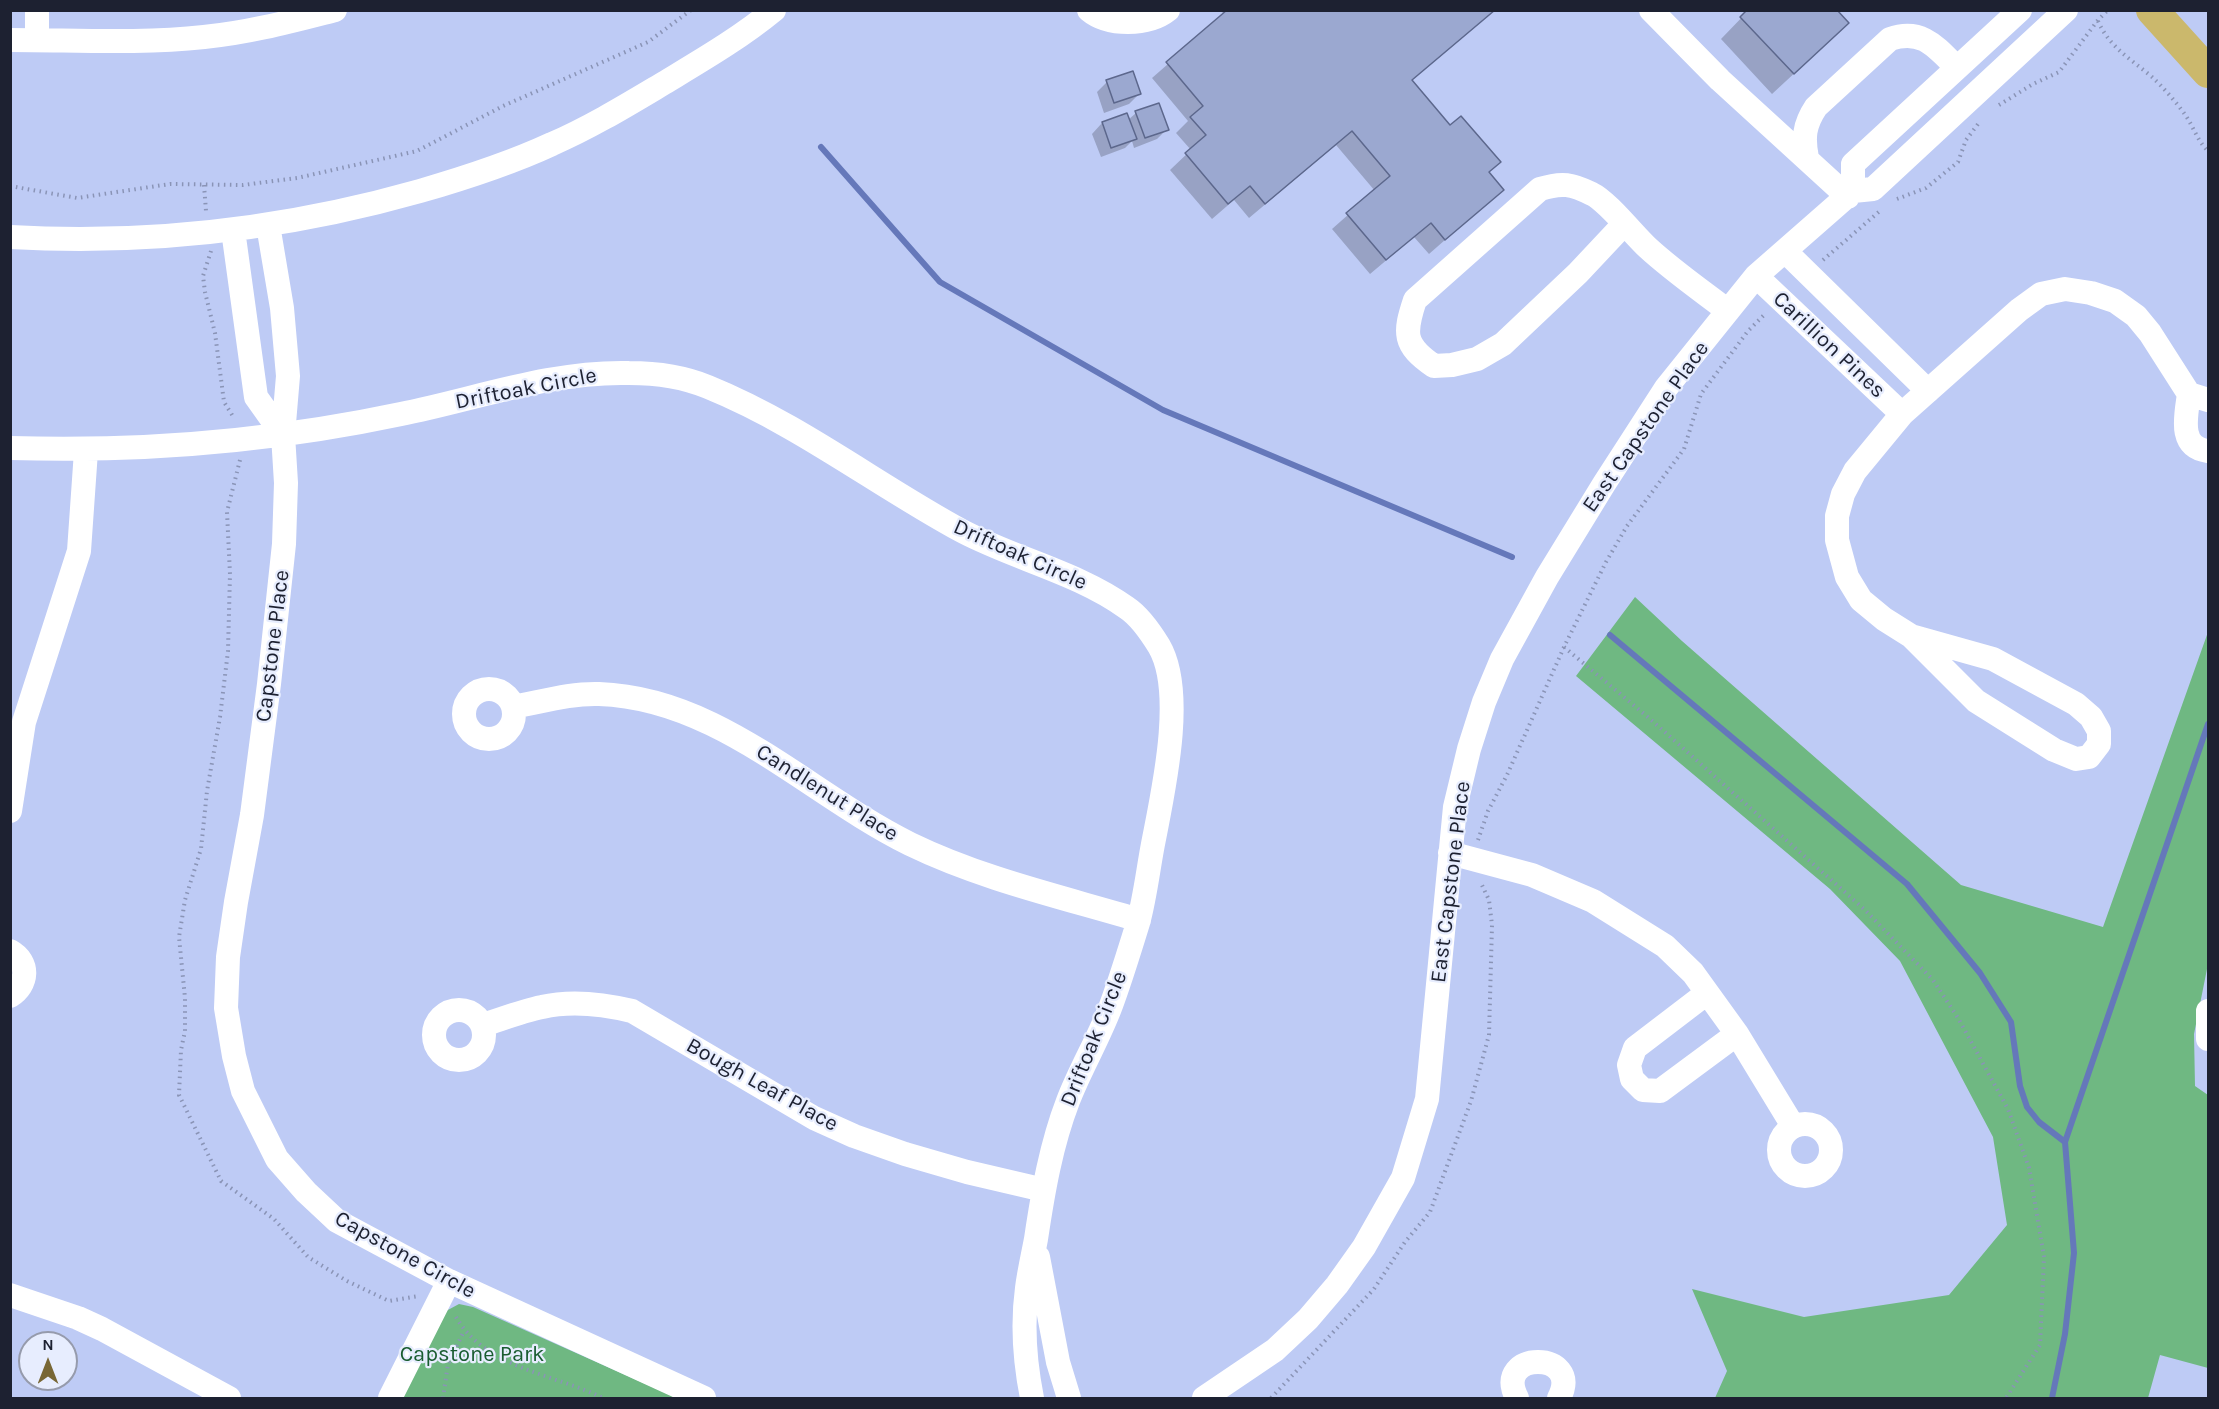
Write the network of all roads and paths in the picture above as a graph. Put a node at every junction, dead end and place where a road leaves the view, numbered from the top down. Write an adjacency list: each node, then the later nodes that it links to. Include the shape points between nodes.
1 (37, 10): 14 (street)
2 (335, 10): 14 (street, via 205,38 125,42)
3 (691, 10): 21 (path, via 648,42 503,106 417,151 297,178)
4 (774, 10): 27 (street, via 717,51 553,144 481,173 374,204)
5 (1089, 10): 6 (street, via 1098,18 1124,21 1146,21)
6 (1168, 10)
7 (1651, 10): 20 (street)
8 (2020, 10): 15 (street)
9 (2066, 10): 23 (street, East Capstone Place, via 1873,189)
10 (2108, 10): 12 (path)
11 (2152, 10): 16 (main road)
12 (2098, 20): 17 (path, via 2059,72 2032,84); 19 (path, via 2104,35 2152,78 2186,116)
13 (10, 40): 14 (street)
14 (37, 40)
15 (1956, 68): 20 (street, via 1937,48 1919,37 1900,35 1890,39 1816,107 1804,132); 23 (street, via 1853,164)
16 (2208, 72)
17 (1991, 112)
18 (1984, 118): 24 (path, via 1966,141 1958,162 1926,188)
19 (2208, 151)
20 (1807, 159): 23 (street)
21 (204, 185): 22 (path, via 170,184 77,198); 29 (path)
22 (10, 186)
23 (1850, 194): 31 (street, East Capstone Place)
24 (1893, 200)
25 (1885, 206): 32 (path)
26 (1624, 224): 26 (street, via 1595,195 1572,185 1540,189 1415,300 1408,338 1416,352 1434,366 1477,359 1503,344); 35 (street, via 1650,250)
27 (268, 225): 28 (street); 39 (street, Capstone Place, via 288,376)
28 (233, 230): 29 (street); 39 (street, Capstone Place, via 256,397)
29 (209, 233): 30 (street, via 104,240); 40 (path, via 211,253 203,276 205,292 224,402 239,428)
30 (10, 237)
31 (1785, 251): 32 (street, Carillion Pines); 33 (street, East Capstone Place)
32 (1808, 273): 36 (street, Carillion Pines)
33 (1756, 276): 34 (street, Carillion Pines); 35 (street, East Capstone Place)
34 (1780, 299): 38 (street, Carillion Pines); 45 (path, via 1748,331 1701,394 1684,449 1627,526)
35 (1728, 311): 48 (street, East Capstone Place, via 1666,388 1604,483 1502,659 1469,749 1455,807)
36 (1928, 391): 37 (street, via 2041,294 2065,289 2115,301 2136,316); 38 (street)
37 (2199, 397): 43 (street, via 2186,433 2195,446)
38 (1902, 414): 44 (street, via 1855,471 1843,494 1837,516 1837,540 1847,577 1861,600)
39 (282, 435): 40 (street, Driftoak Circle); 49 (street, Capstone Place, via 286,483 284,544); 51 (street, Driftoak Circle, via 401,414 544,381 628,372 665,376 701,384 770,416 969,534 1102,592 1132,611 1159,647 1168,668 1173,697 1158,820)
40 (240, 439): 42 (street, Driftoak Circle); 64 (path, via 241,456 227,512 228,651 201,849 185,900 180,937 185,1031 179,1095 221,1181 273,1219 308,1257 389,1301 420,1296)
41 (10, 448): 42 (street, Driftoak Circle)
42 (86, 451): 47 (street, via 79,551 24,722)
43 (2208, 451)
44 (1911, 636): 44 (street, via 1976,701 2054,750 2076,759 2089,757 2099,744 2099,731 2091,717 2027,676 1993,659)
45 (1564, 647): 50 (path, via 1488,811); 78 (path, via 1866,910 1933,980 1958,1018 2008,1109 2029,1168 2044,1257 2040,1345)
46 (513, 706): 51 (street, Candlenut Place, via 596,694 655,701 733,735 888,831 941,858)
47 (10, 811)
48 (1450, 853): 50 (street); 74 (street, East Capstone Place, via 1427,1099 1403,1178 1364,1247 1308,1319 1275,1350)
49 (244, 856): 62 (street, Capstone Circle, via 228,957 226,1008 243,1091 259,1126 277,1159 338,1221)
50 (1475, 860): 53 (street, via 1532,875 1593,901 1665,945); 75 (path, via 1489,900 1492,925 1489,1035 1447,1170 1430,1212 1374,1288)
51 (1139, 920): 60 (street, Driftoak Circle, via 1111,1006 1065,1108)
52 (10, 951): 54 (street, via 21,960 25,976 18,991)
53 (1707, 993): 57 (street); 57 (street, via 1635,1048 1629,1065 1632,1079 1643,1090 1660,1091)
54 (10, 996)
55 (2208, 1011): 58 (street)
56 (483, 1025): 60 (street, Bough Leaf Place, via 543,1006 602,1004 632,1011 814,1118 854,1136 967,1172)
57 (1737, 1034): 59 (street)
58 (2208, 1039)
59 (1793, 1126)
60 (1044, 1190): 61 (street, Driftoak Circle)
61 (1036, 1241): 72 (street, Driftoak Circle, via 1024,1321); 73 (street, Driftoak Circle, via 1058,1362)
62 (449, 1281): 64 (street); 66 (street, Capstone Circle)
63 (10, 1295): 67 (street, via 102,1329)
64 (437, 1304): 65 (path, via 452,1311); 68 (street)
65 (464, 1331): 69 (path, via 448,1364); 70 (path, via 493,1355)
66 (679, 1393): 71 (street, Capstone Circle)
67 (229, 1398)
68 (390, 1398)
69 (443, 1398)
70 (603, 1398)
71 (704, 1398)
72 (1032, 1398)
73 (1069, 1398)
74 (1204, 1398)
75 (1271, 1398)
76 (1517, 1398): 77 (street, via 1513,1389 1516,1373 1535,1360 1557,1368 1563,1384)
77 (1559, 1398)
78 (2006, 1398)

